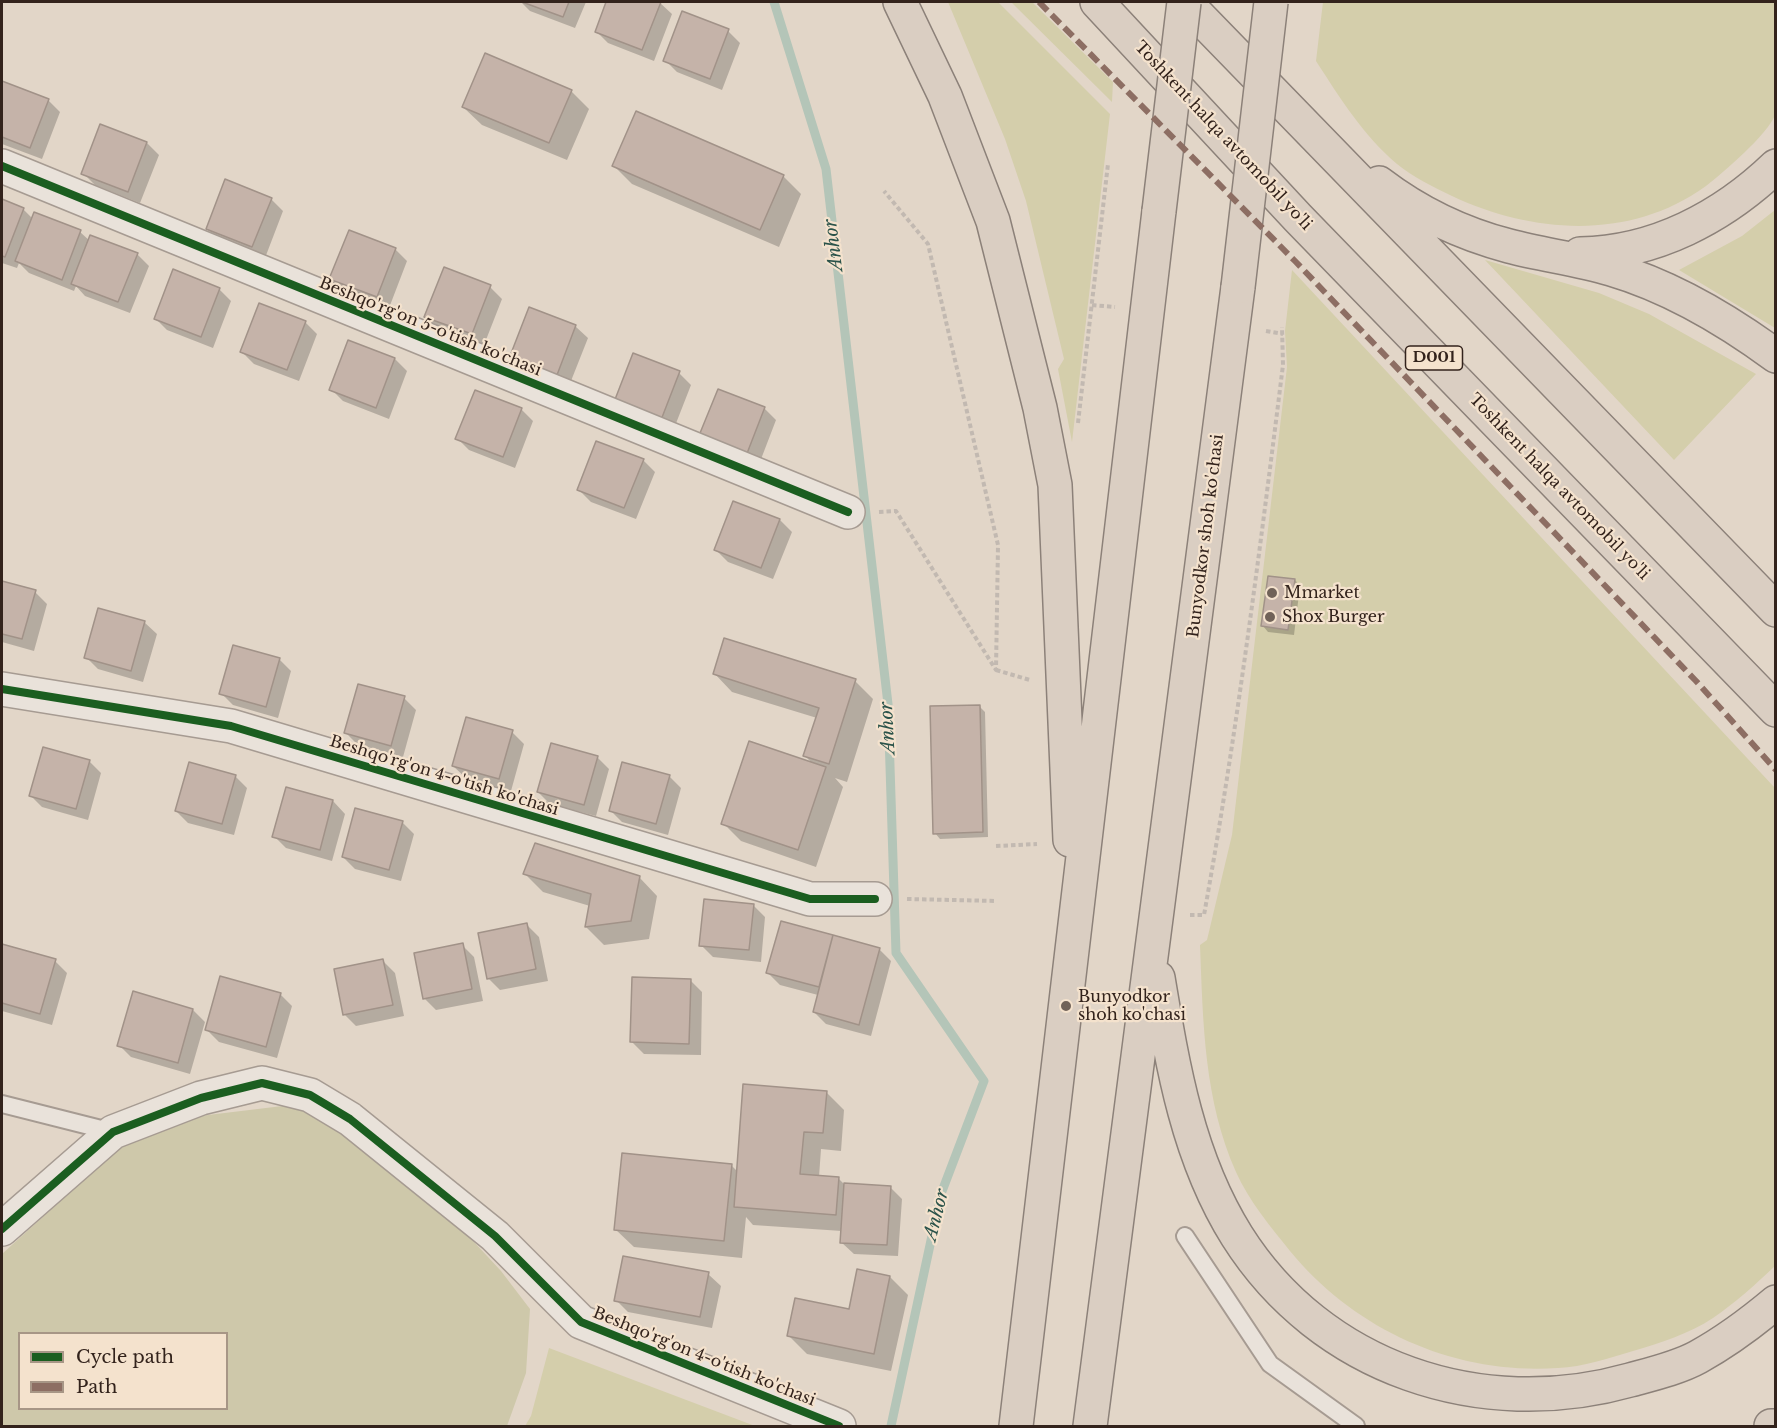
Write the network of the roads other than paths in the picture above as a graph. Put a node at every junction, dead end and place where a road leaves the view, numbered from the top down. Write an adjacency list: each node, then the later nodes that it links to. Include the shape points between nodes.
1 (900, 2): 15 (highway, via 945,96 993,221 1040,408 1054,485 1070,841)
2 (1097, 2): 13 (highway, Toshkent halqa avtomobil yo'li / D001, via 1298,218)
3 (1185, 2): 5 (highway); 15 (highway, bridge)
4 (1271, 2): 16 (highway, Bunyodkor shoh ko'chasi, bridge)
5 (1308, 129): 8 (highway, via 1395,195 1430,216 1507,246); 11 (highway)
6 (2, 166): 10 (street, Beshqo'rg'on 5-o'tish ko'chasi)
7 (1776, 166): 8 (highway, via 1724,209 1658,241 1626,250)
8 (1551, 255): 9 (highway, via 1613,270 1671,293)
9 (1776, 356)
10 (848, 512)
11 (1776, 610)
12 (2, 689): 14 (street, Beshqo'rg'on 4-o'tish ko'chasi, via 231,726 810,899)
13 (1776, 710)
14 (875, 899)
15 (1078, 907): 22 (highway)
16 (1154, 928): 21 (highway, via 1183,1108 1207,1182 1260,1269 1315,1321 1371,1357 1431,1382 1466,1391 1542,1396 1595,1390 1696,1358 1746,1328); 26 (highway, Bunyodkor shoh ko'chasi)
17 (2, 1104): 18 (lane)
18 (113, 1132): 19 (street, Beshqo'rg'on 4-o'tish ko'chasi); 23 (street, Beshqo'rg'on 4-o'tish ko'chasi, via 201,1098 262,1083 310,1095 350,1119 495,1236 581,1322)
19 (2, 1229)
20 (1185, 1236): 27 (lane, via 1270,1364)
21 (1776, 1302)
22 (1027, 1338): 24 (highway); 25 (highway)
23 (839, 1426)
24 (994, 1426)
25 (1016, 1426)
26 (1090, 1426)
27 (1356, 1426)
28 (1771, 1426): 29 (highway)
29 (1776, 1426)

